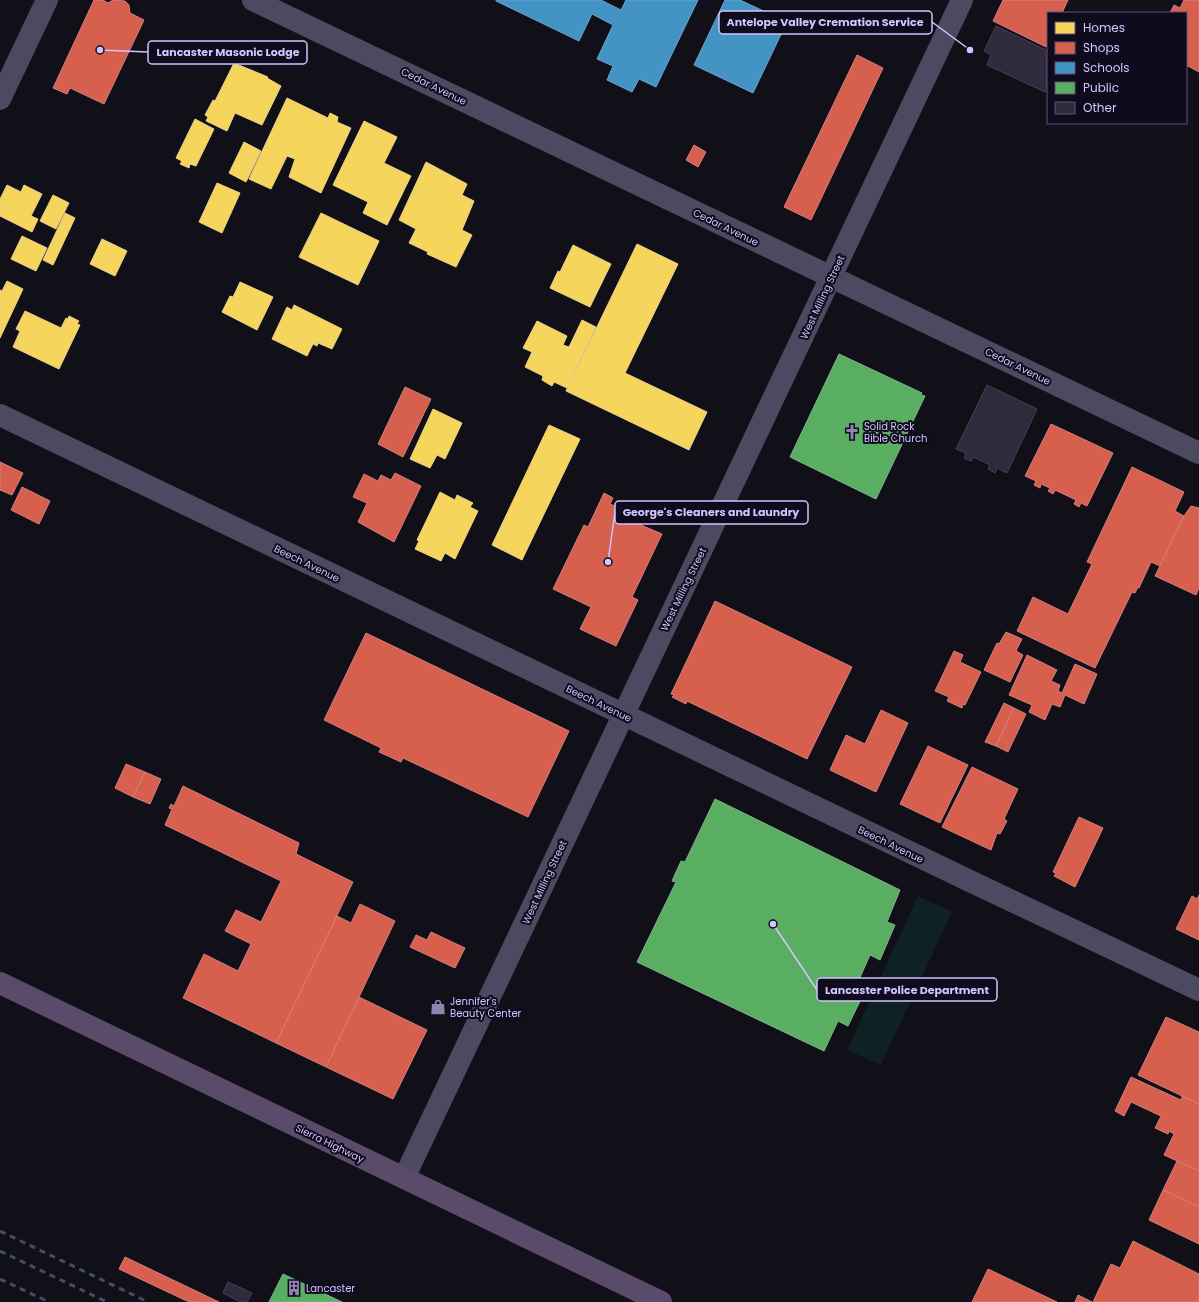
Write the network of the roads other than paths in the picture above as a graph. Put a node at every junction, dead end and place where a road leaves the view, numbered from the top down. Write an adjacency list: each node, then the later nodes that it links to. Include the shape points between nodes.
1 (47, 0): 4 (street)
2 (253, 0): 5 (street, Cedar Avenue)
3 (962, 0): 5 (street, West Milling Street)
4 (0, 100)
5 (831, 277): 7 (street, Cedar Avenue); 8 (street, West Milling Street)
6 (0, 415): 8 (street, Beech Avenue)
7 (1199, 453)
8 (623, 715): 10 (street, Beech Avenue); 11 (street, West Milling Street)
9 (0, 984): 11 (main road, Sierra Highway)
10 (1199, 990)
11 (404, 1178): 12 (main road, Sierra Highway)
12 (661, 1302)

